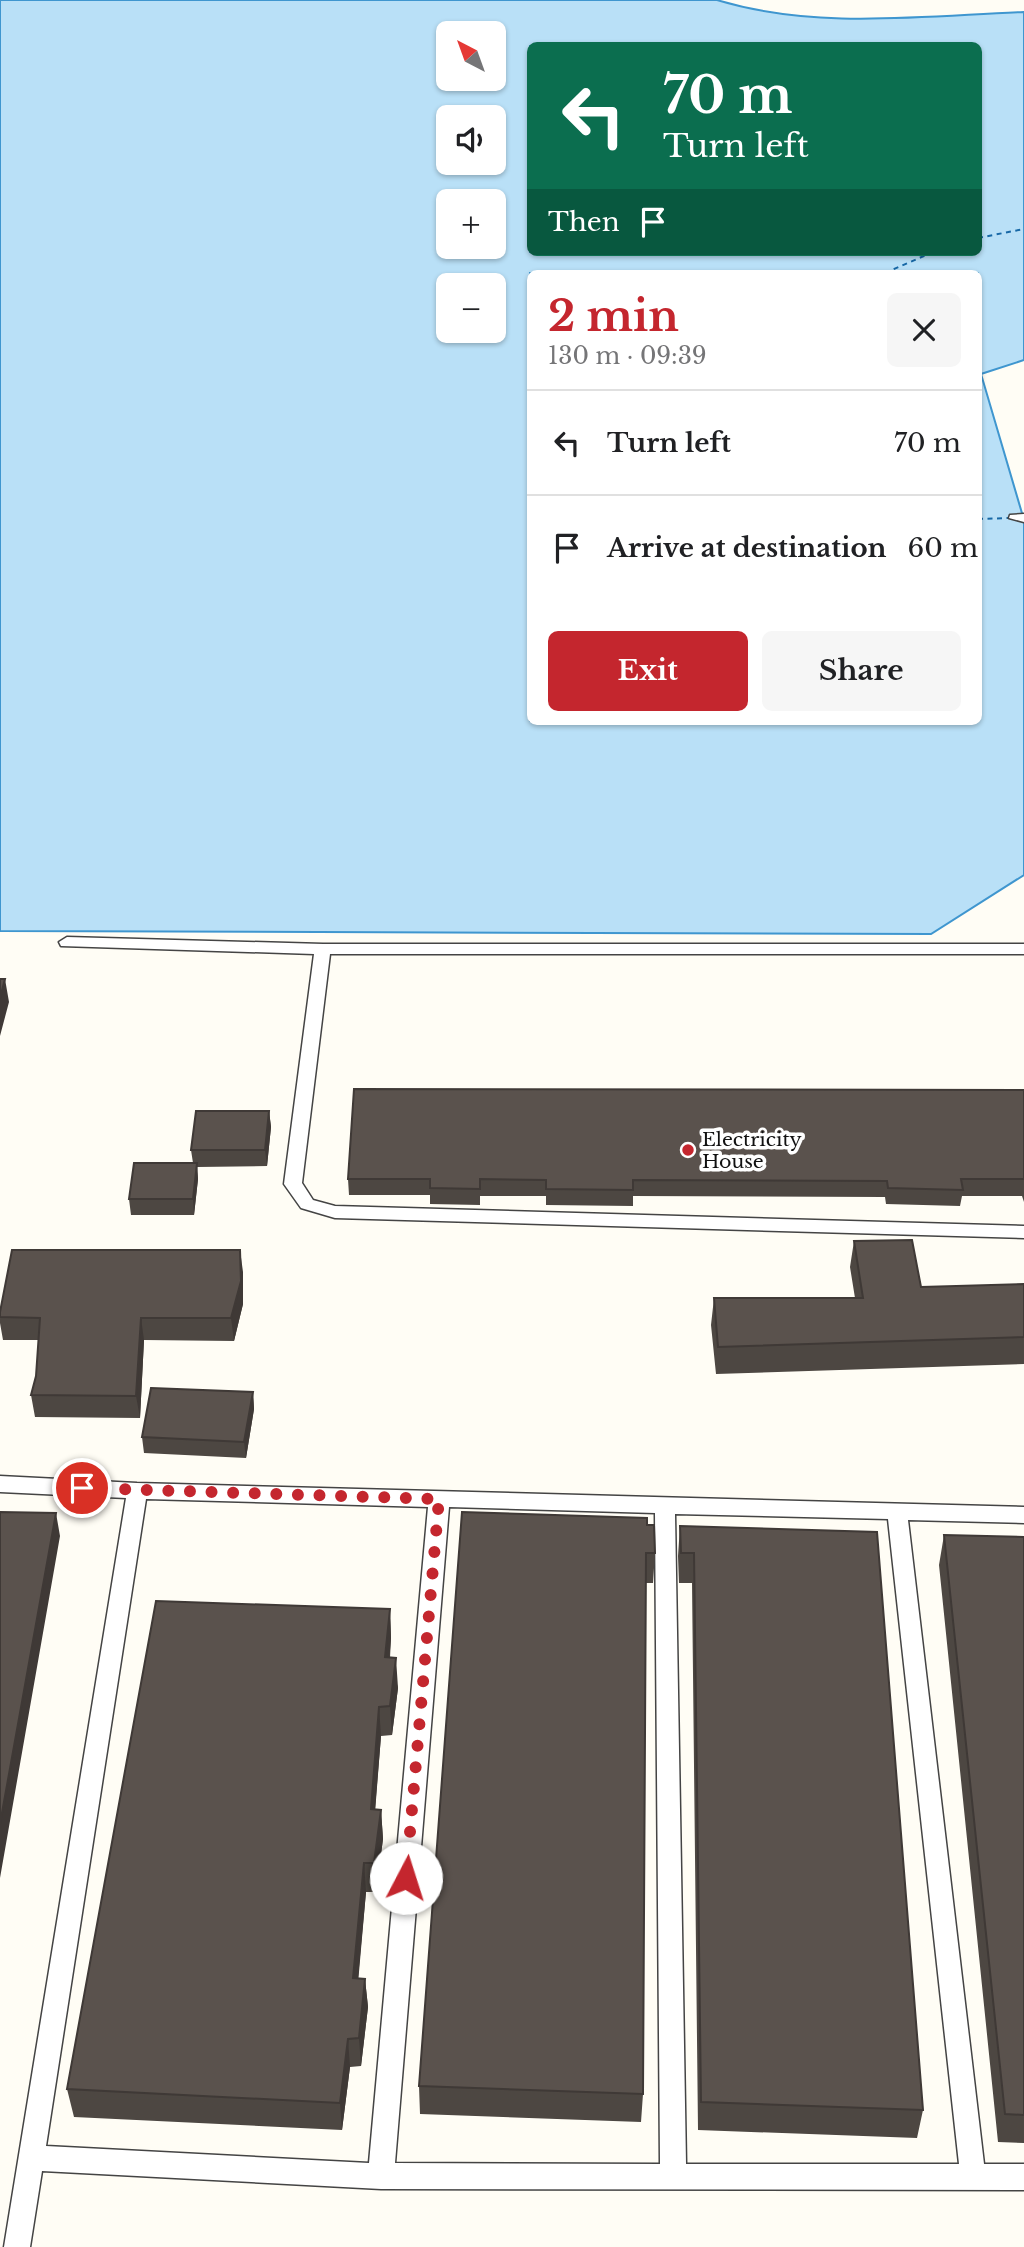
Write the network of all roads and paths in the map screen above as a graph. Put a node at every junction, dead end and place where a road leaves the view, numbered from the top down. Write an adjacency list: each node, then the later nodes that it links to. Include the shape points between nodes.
1 (67, 943): 3 (lane)
2 (1024, 949): 3 (lane)
3 (323, 950): 4 (lane, via 293,1184 307,1204 335,1212)
4 (1024, 1232)
5 (0, 1484): 6 (lane)
6 (137, 1491): 7 (lane); 11 (lane)
7 (439, 1499): 8 (lane); 13 (lane)
8 (665, 1506): 9 (lane); 12 (lane)
9 (897, 1512): 10 (lane); 14 (lane)
10 (1024, 1515)
11 (31, 2158): 13 (lane); 16 (lane)
12 (673, 2175): 13 (lane); 14 (lane)
13 (381, 2176)
14 (973, 2176): 15 (lane)
15 (1024, 2177)
16 (17, 2247)

